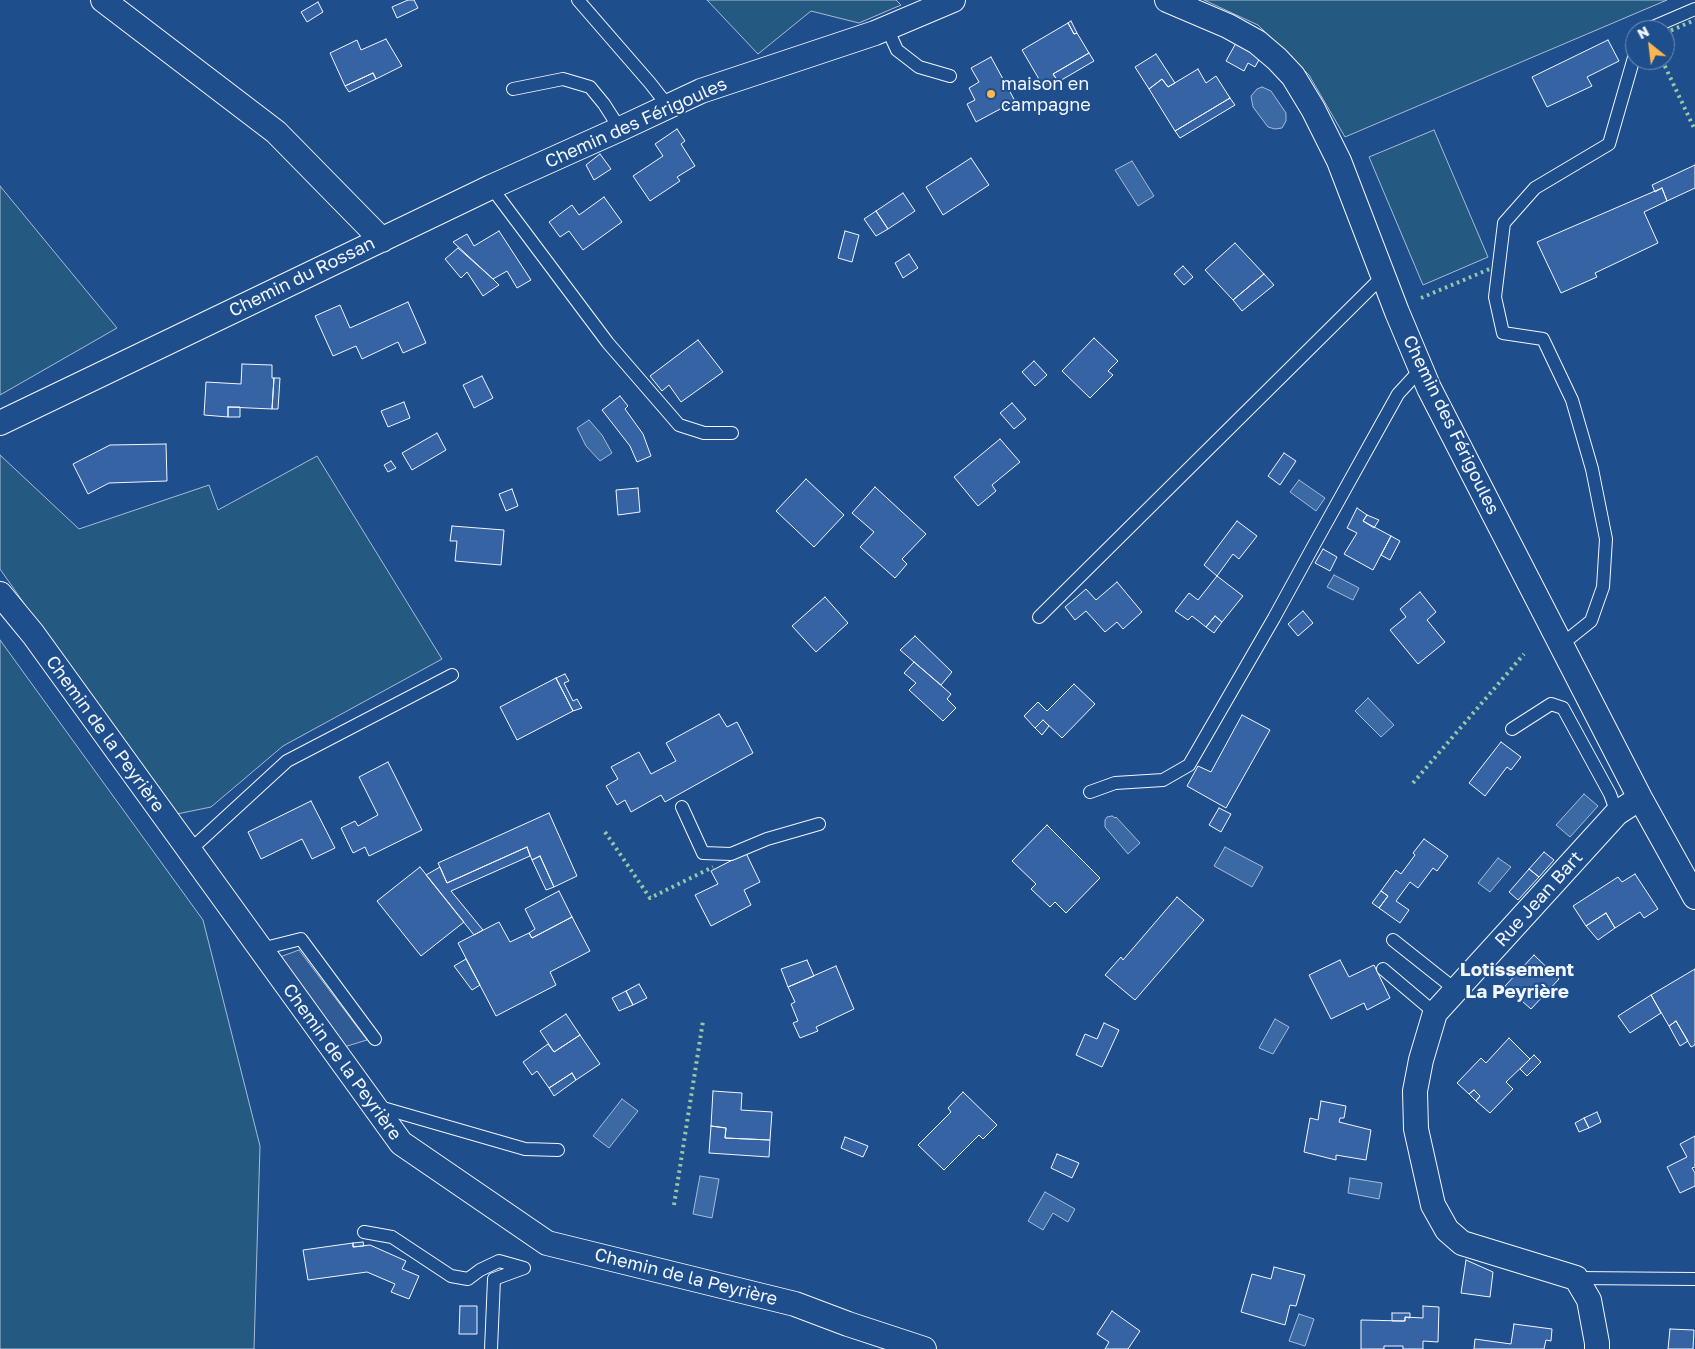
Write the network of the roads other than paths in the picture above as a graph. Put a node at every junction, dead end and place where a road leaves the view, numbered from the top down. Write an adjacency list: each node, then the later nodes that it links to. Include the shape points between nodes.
1 (103, 0): 14 (street, Chemin du Rossan, via 276,132)
2 (578, 0): 11 (lane)
3 (953, 0): 7 (street, Chemin des Férigoules)
4 (1167, 0): 15 (street, Chemin des Férigoules, via 1257,42 1293,76 1339,161)
5 (1695, 9): 6 (lane)
6 (1669, 20)
7 (887, 28): 9 (lane, via 897,50 919,67); 11 (street, Chemin des Férigoules, via 701,91)
8 (1630, 70): 21 (lane, via 1609,144 1536,188 1504,223 1495,297 1502,333 1543,338 1572,400 1592,469 1606,539 1602,587 1591,621)
9 (950, 76)
10 (513, 89): 12 (lane, via 563,79 590,87)
11 (668, 106): 12 (street, Chemin des Férigoules)
12 (620, 129): 13 (street, Chemin des Férigoules)
13 (491, 187): 14 (street, Chemin des Férigoules); 18 (lane, via 608,343 679,425 704,433)
14 (382, 240): 17 (street, Chemin du Rossan)
15 (1383, 276): 16 (street, Chemin des Férigoules); 20 (lane)
16 (1421, 369): 21 (street, Chemin des Férigoules); 24 (lane, via 1398,394 1190,764 1163,780 1115,783)
17 (0, 423)
18 (732, 433)
19 (0, 594): 29 (street, Chemin de la Peyrière, via 33,634)
20 (1039, 617)
21 (1560, 642): 25 (street, Chemin des Férigoules)
22 (452, 675): 29 (lane, via 287,761)
23 (1512, 729): 27 (lane, via 1551,704 1563,708)
24 (1090, 792)
25 (1640, 798): 27 (street, Rue Jean Bart); 30 (street, Chemin des Férigoules)
26 (682, 807): 28 (lane, via 703,854 731,854 767,839)
27 (1617, 813): 34 (street, Rue Jean Bart)
28 (819, 824)
29 (189, 851): 32 (street, Chemin de la Peyrière)
30 (1695, 897)
31 (1393, 940): 34 (lane)
32 (260, 949): 36 (lane, via 301,939); 37 (street, Chemin de la Peyrière)
33 (1383, 969): 35 (lane)
34 (1456, 990): 35 (street, Rue Jean Bart)
35 (1434, 1013): 40 (street, Rue Jean Bart, via 1415,1092 1416,1128 1434,1206 1447,1230 1462,1243)
36 (375, 1039)
37 (373, 1105): 38 (lane, via 525,1149); 43 (street, Chemin de la Peyrière, via 401,1144 546,1243 796,1304)
38 (558, 1150)
39 (364, 1232): 42 (lane, via 392,1238 452,1276 468,1279 499,1261 524,1268 494,1279)
40 (1576, 1278): 41 (lane); 44 (street, via 1589,1300)
41 (1695, 1279)
42 (491, 1349)
43 (924, 1349)
44 (1597, 1349)

